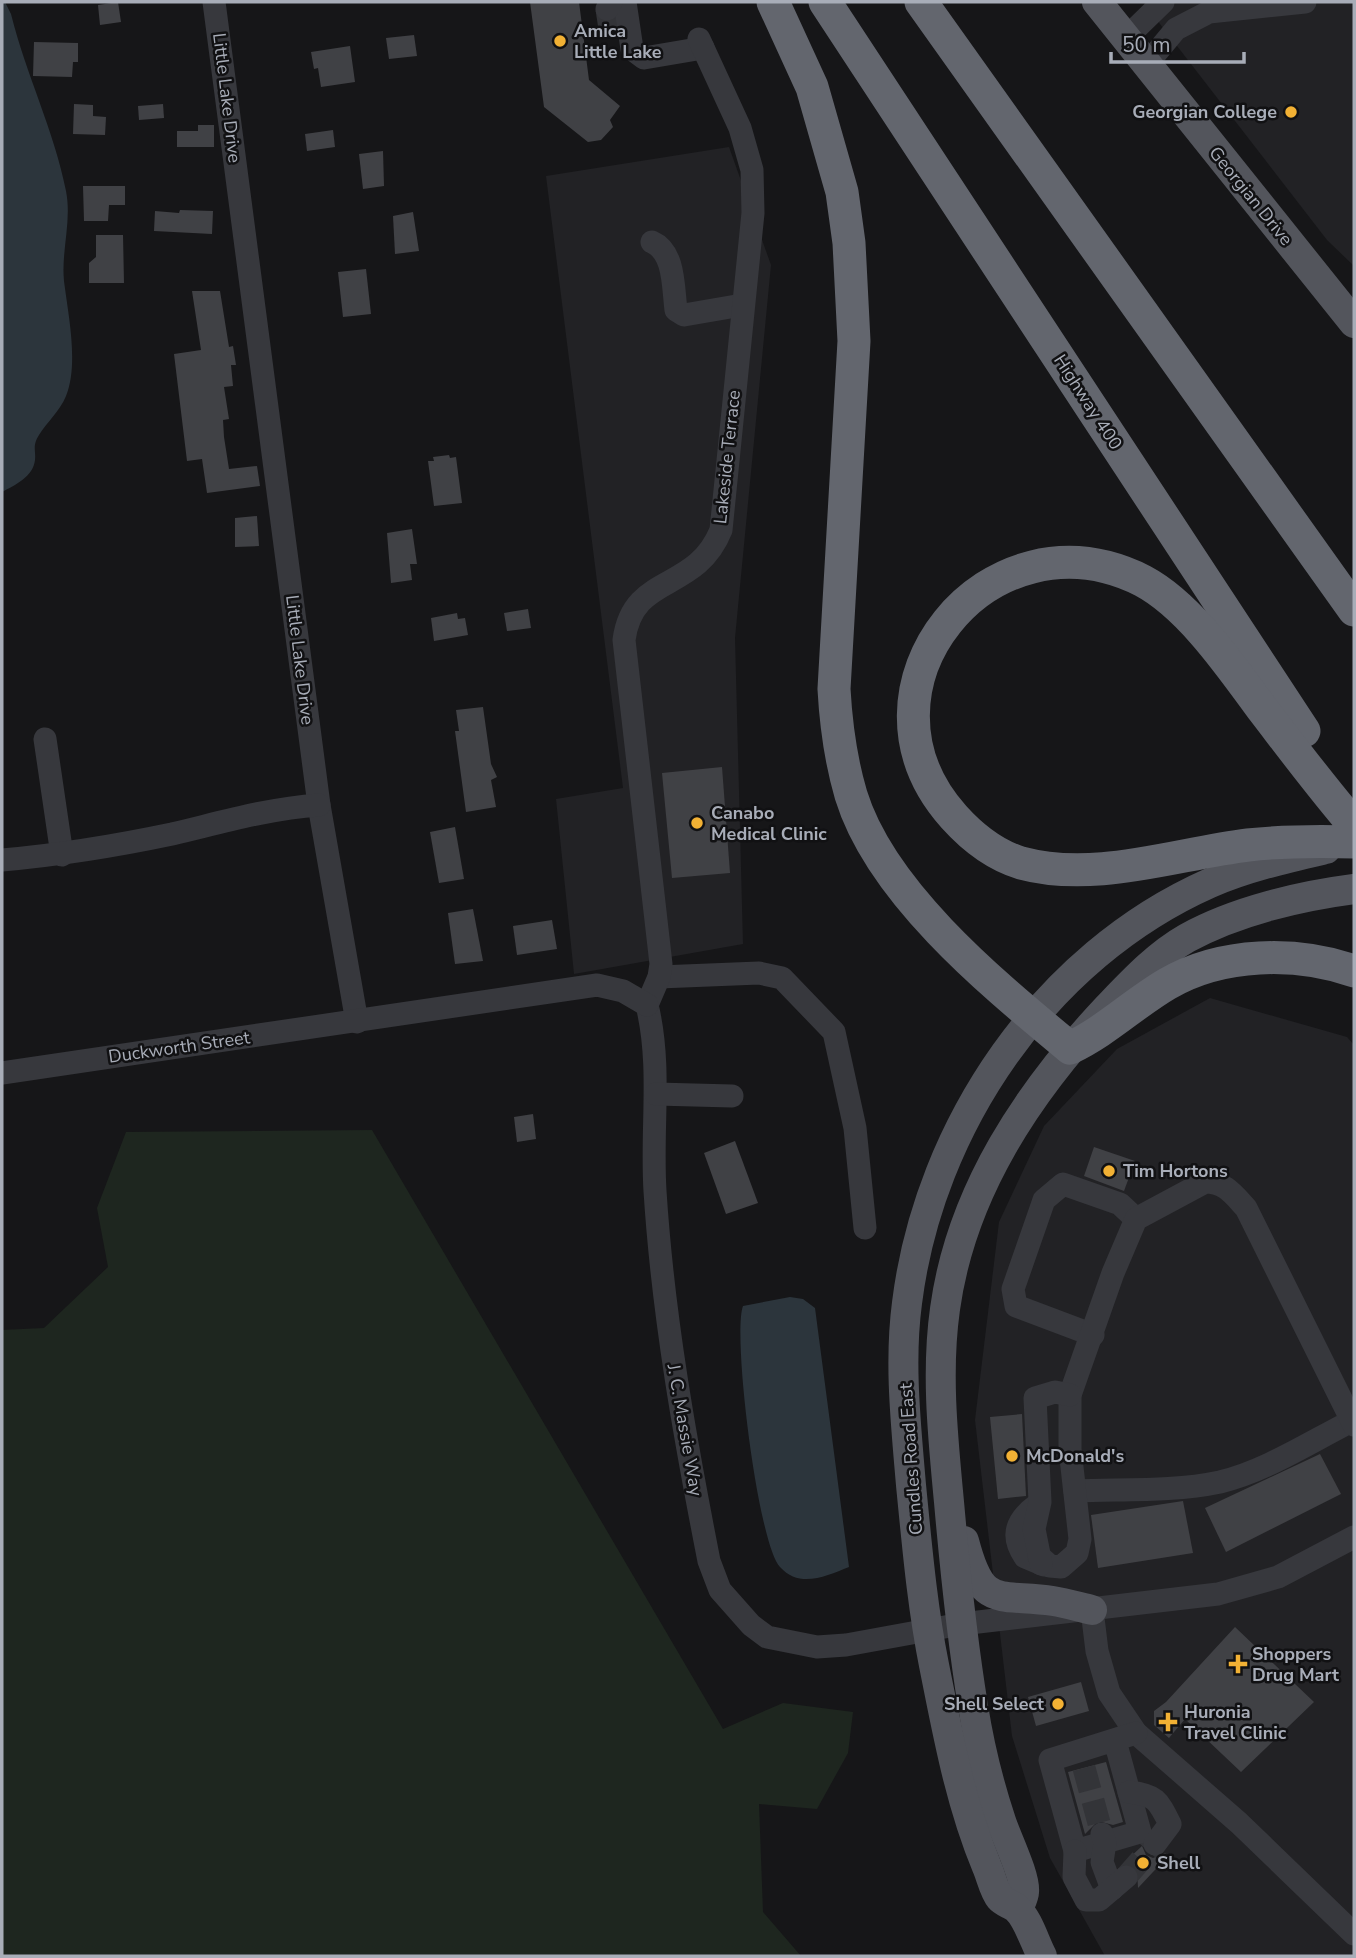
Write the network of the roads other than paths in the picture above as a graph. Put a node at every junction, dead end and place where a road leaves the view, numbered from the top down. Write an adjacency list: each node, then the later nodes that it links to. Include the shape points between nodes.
1 (214, 2): 20 (street, Little Lake Drive)
2 (773, 2): 29 (highway, via 812,87 842,191 849,243 854,341 834,689 836,723 852,797 906,892)
3 (825, 2): 21 (highway, Highway 400, via 1324,760)
4 (921, 2): 15 (highway)
5 (1097, 2): 10 (main road, Georgian Drive)
6 (1163, 2): 10 (street)
7 (1305, 2): 12 (street, via 1209,12 1176,29)
8 (614, 4): 11 (street)
9 (611, 36): 11 (street)
10 (1125, 38): 12 (main road, Georgian Drive)
11 (632, 50): 14 (street, Lakeside Terrace, via 644,58 701,44 740,128 752,170 753,213)
12 (1146, 65): 16 (main road, Georgian Drive)
13 (652, 242): 14 (street, via 662,246 670,263 676,310 684,315)
14 (742, 305): 27 (street, Lakeside Terrace, via 720,530 713,550 701,563 647,594 626,620 624,640)
15 (1146, 315): 17 (highway, via 1259,450); 18 (highway)
16 (1354, 323)
17 (1354, 583)
18 (1354, 610)
19 (45, 739): 23 (street)
20 (319, 805): 23 (street, via 271,809); 30 (street, Little Lake Drive)
21 (1349, 811): 22 (highway, via 1205,635 1144,582 1102,566 1041,565 992,583 965,600 946,621 921,670 915,724 929,779 958,822 1004,856 1058,869 1110,867 1250,845)
22 (1354, 843): 29 (main road, via 1257,866 1181,898 1110,944)
23 (62, 855): 24 (street)
24 (2, 860)
25 (1354, 889): 31 (main road, via 1244,915 1190,936 1149,966)
26 (1354, 971): 31 (highway, via 1282,958 1206,968 1166,985 1098,1035)
27 (659, 977): 28 (street, Lakeside Terrace); 36 (street, via 759,973 782,978 834,1032 855,1128)
28 (647, 1005): 30 (street, via 624,991 597,985); 33 (street, J. C. Massie Way, via 654,1035)
29 (1033, 1018): 31 (highway); 45 (main road, Cundles Road East, via 987,1079 950,1145 913,1264 904,1385)
30 (357, 1022): 32 (street, Duckworth Street)
31 (1070, 1048): 40 (main road, Cundles Road East, via 1035,1093 1001,1149 970,1214 949,1284 941,1391)
32 (2, 1073)
33 (656, 1094): 34 (street); 45 (street, J. C. Massie Way, via 655,1189 671,1350 709,1561 720,1590 767,1637 791,1643 846,1645)
34 (732, 1096)
35 (1136, 1219): 37 (street); 37 (street, via 1120,1203 1063,1184 1044,1200 1013,1289 1016,1306); 39 (street, via 1205,1182 1227,1188 1246,1208)
36 (865, 1228)
37 (1093, 1335): 38 (street)
38 (1070, 1395): 41 (street); 41 (street, via 1055,1392 1035,1398 1040,1502 1034,1528 1043,1562 1061,1567 1077,1553)
39 (1353, 1423): 41 (street, via 1244,1475 1218,1482)
40 (947, 1484): 43 (main road, via 970,1563 988,1590 1009,1599 1052,1601); 44 (main road, Cundles Road East)
41 (1075, 1492)
42 (1354, 1537): 43 (street, J. C. Massie Way, via 1278,1577 1248,1587)
43 (1091, 1611): 44 (street, J. C. Massie Way); 46 (street, via 1097,1651)
44 (961, 1624): 45 (street, J. C. Massie Way); 51 (main road, Cundles Road East, via 976,1723 999,1818 1025,1890)
45 (927, 1630): 51 (main road, Cundles Road East, via 951,1756 970,1825 1000,1899)
46 (1125, 1737): 47 (street); 50 (street, via 1082,1760 1050,1760); 52 (street, via 1239,1823)
47 (1129, 1792): 48 (street, via 1140,1832); 49 (street, via 1150,1794 1170,1824)
48 (1104, 1838): 50 (street); 50 (street, via 1102,1862 1119,1883 1099,1900 1086,1900 1074,1877)
49 (1155, 1844)
50 (1075, 1851)
51 (1018, 1909): 53 (main road, Cundles Road East)
52 (1354, 1934)
53 (1042, 1956)

